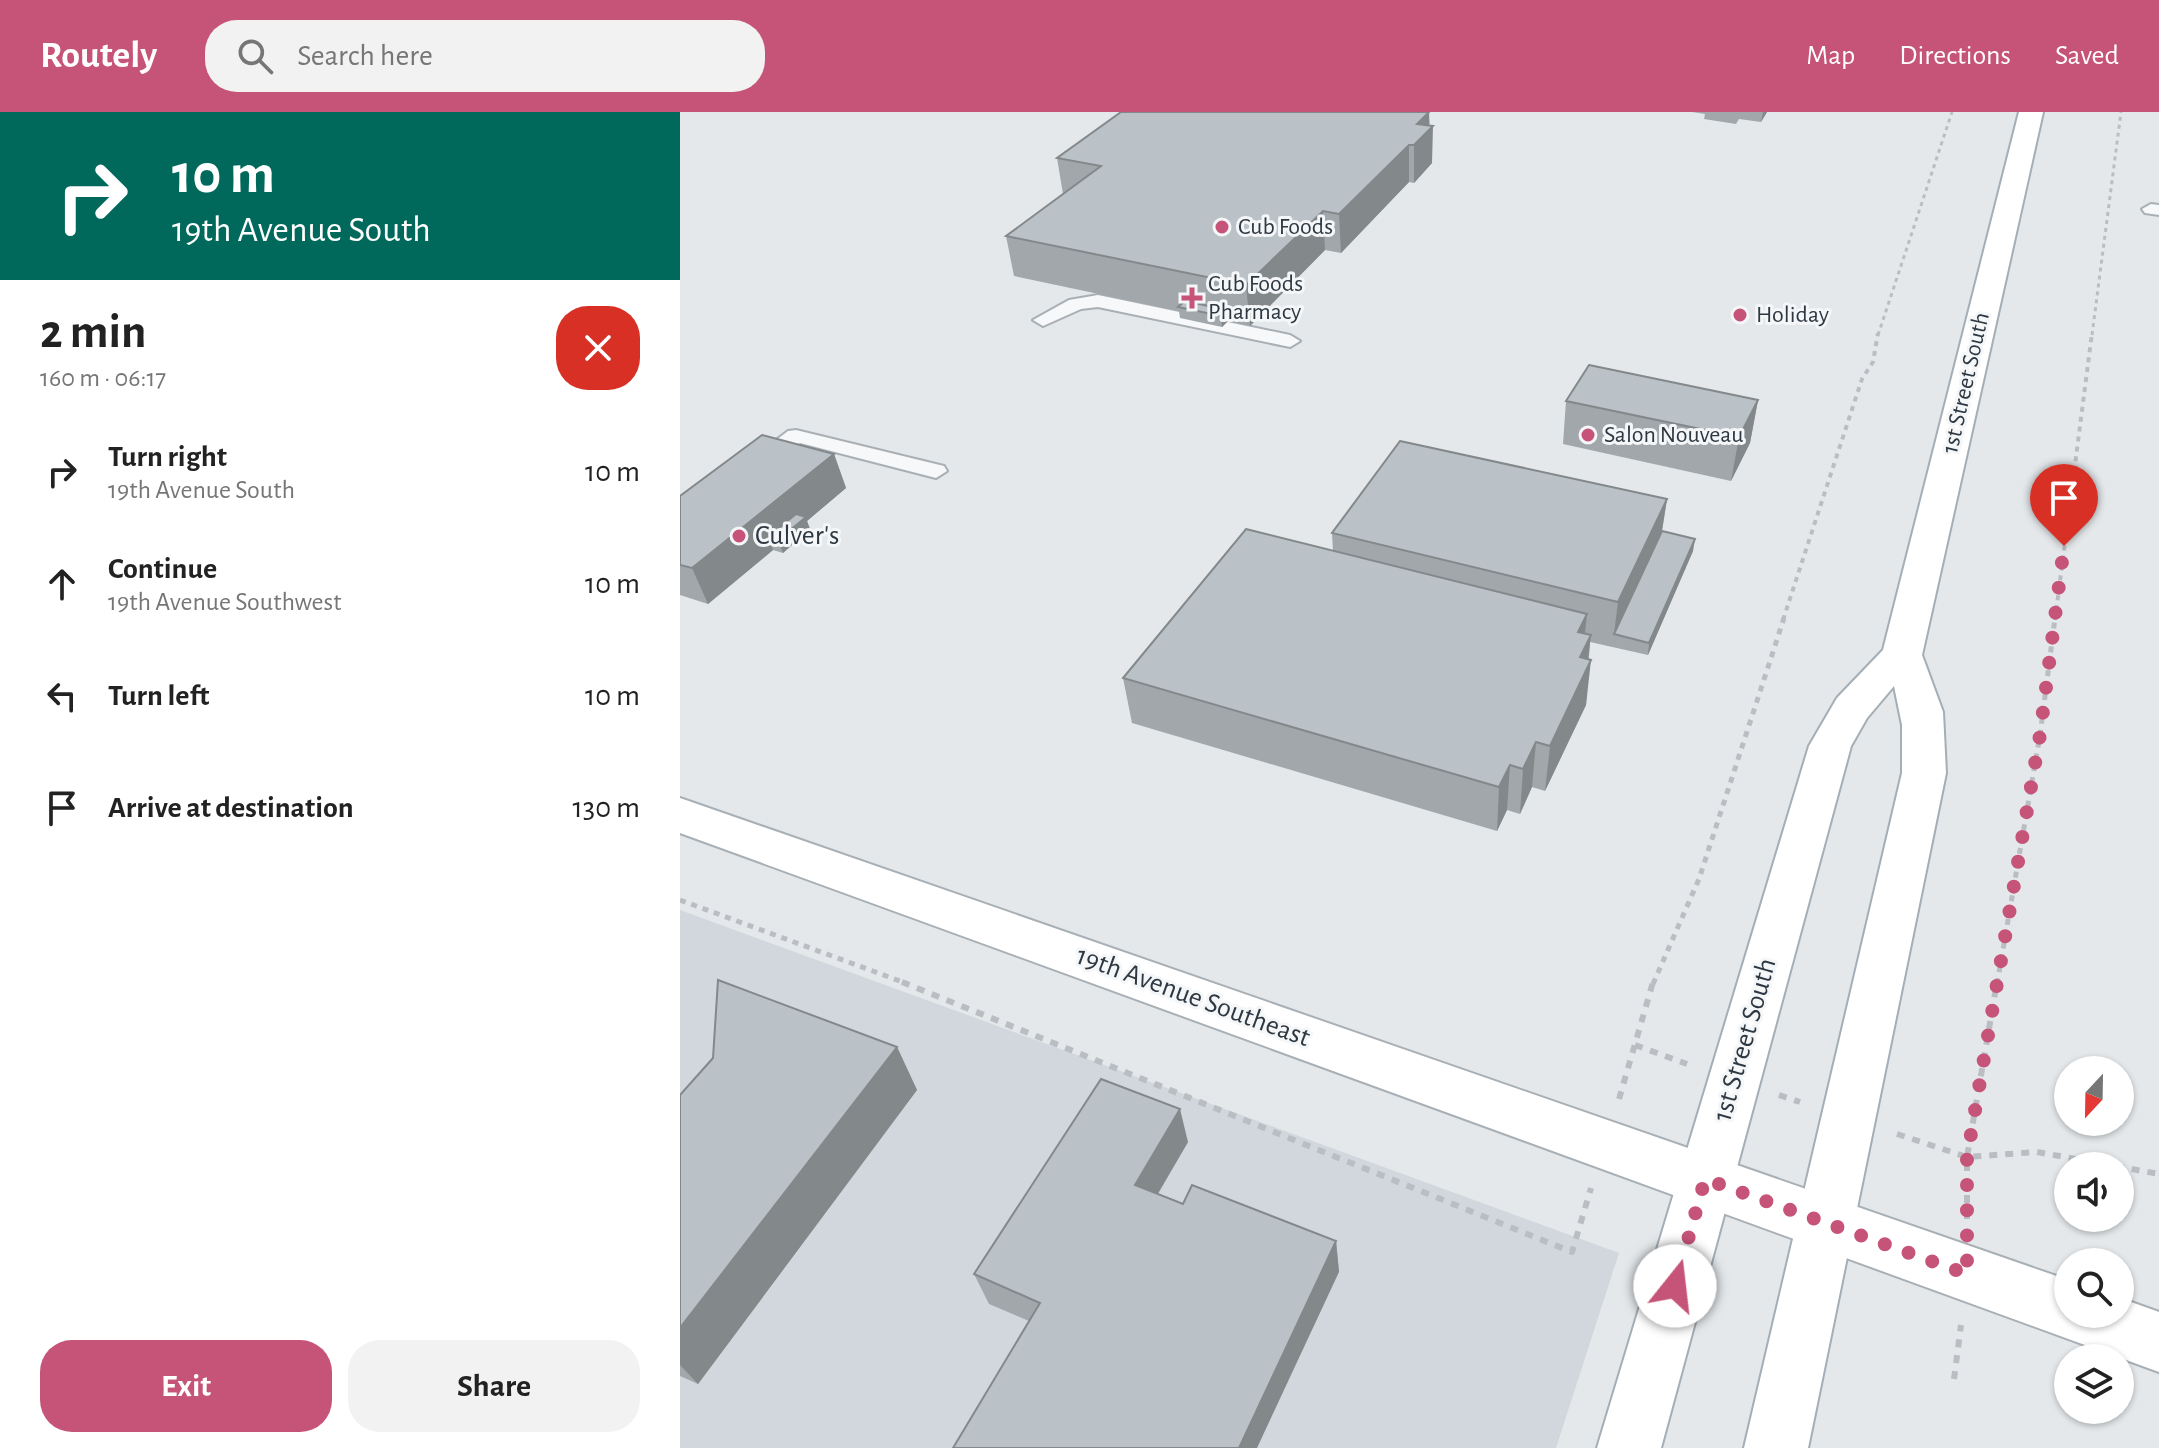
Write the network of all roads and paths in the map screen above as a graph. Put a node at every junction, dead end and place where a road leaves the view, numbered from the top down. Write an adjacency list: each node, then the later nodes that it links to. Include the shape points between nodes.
1 (1952, 112): 11 (path, via 1699,879 1652,985)
2 (2031, 112): 8 (main road, 1st Street South)
3 (2121, 112): 12 (path, via 2040,735)
4 (1043, 320): 5 (lane, via 1076,304 1098,301)
5 (1290, 341)
6 (936, 471): 7 (lane, via 796,436)
7 (738, 480)
8 (1902, 655): 14 (main road, 1st Street South, via 1848,710 1830,746); 15 (main road, via 1926,724 1924,773)
9 (680, 815): 14 (main road, 19th Avenue Southeast)
10 (680, 900): 16 (path, via 963,1004)
11 (1635, 1045)
12 (1967, 1157): 13 (path, via 2037,1152); 17 (path)
13 (2159, 1174)
14 (1705, 1179): 15 (main road, 19th Avenue Southeast); 22 (main road, 1st Street South)
15 (1825, 1223): 17 (main road, 19th Avenue Southeast); 23 (main road)
16 (1572, 1252)
17 (1967, 1274): 18 (main road, 19th Avenue Southeast); 21 (path)
18 (2054, 1304)
19 (2120, 1328): 20 (main road)
20 (2159, 1342)
21 (1954, 1379)
22 (1629, 1448)
23 (1776, 1448)

